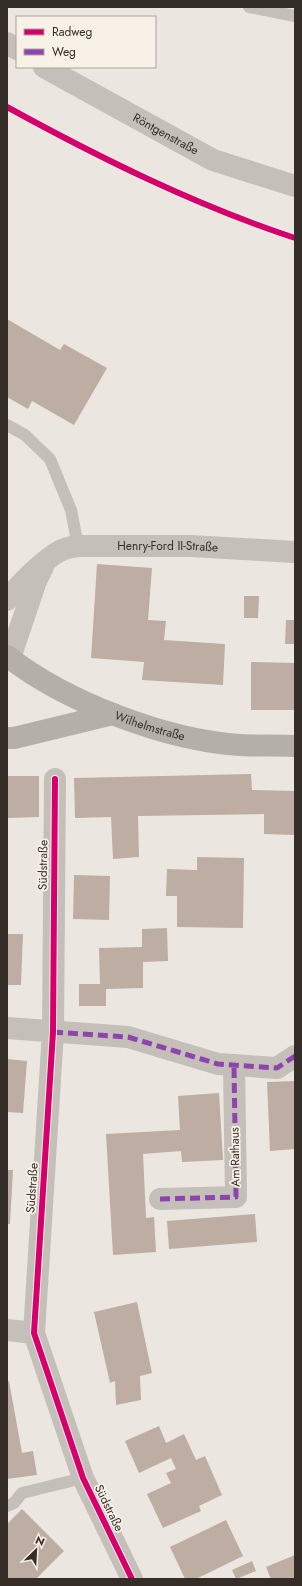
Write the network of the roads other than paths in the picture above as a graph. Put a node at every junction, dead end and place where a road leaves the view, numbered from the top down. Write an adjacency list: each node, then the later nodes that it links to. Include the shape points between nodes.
1 (249, 7): 2 (lane)
2 (295, 16)
3 (7, 43): 4 (street)
4 (16, 48)
5 (46, 68): 6 (street, Röntgenstraße, via 213,160)
6 (295, 186)
7 (7, 425): 8 (lane, via 25,435 50,459 71,510)
8 (78, 546): 9 (street, Henry-Ford II-Straße, via 191,546); 10 (street, Henry-Ford II-Straße, via 61,550)
9 (295, 552)
10 (45, 562): 11 (street, Henry-Ford II-Straße); 12 (street, Henry-Ford II-Straße)
11 (7, 600)
12 (8, 661): 13 (main road)
13 (113, 714): 14 (main road, Wilhelmstraße); 15 (main road, Wilhelmstraße, via 154,728 196,738 240,745)
14 (7, 738)
15 (295, 746)
16 (55, 779): 18 (street, Südstraße)
17 (7, 1028): 18 (street)
18 (53, 1032): 20 (street, via 128,1037 218,1064); 23 (street, Südstraße)
19 (295, 1056): 20 (street, via 277,1068)
20 (234, 1065): 21 (street, Am Rathaus, via 236,1197)
21 (160, 1199)
22 (7, 1330): 23 (street)
23 (34, 1334): 24 (street, Südstraße)
24 (83, 1478): 25 (lane, via 22,1493 14,1503); 26 (street, Südstraße)
25 (7, 1506)
26 (132, 1579)

